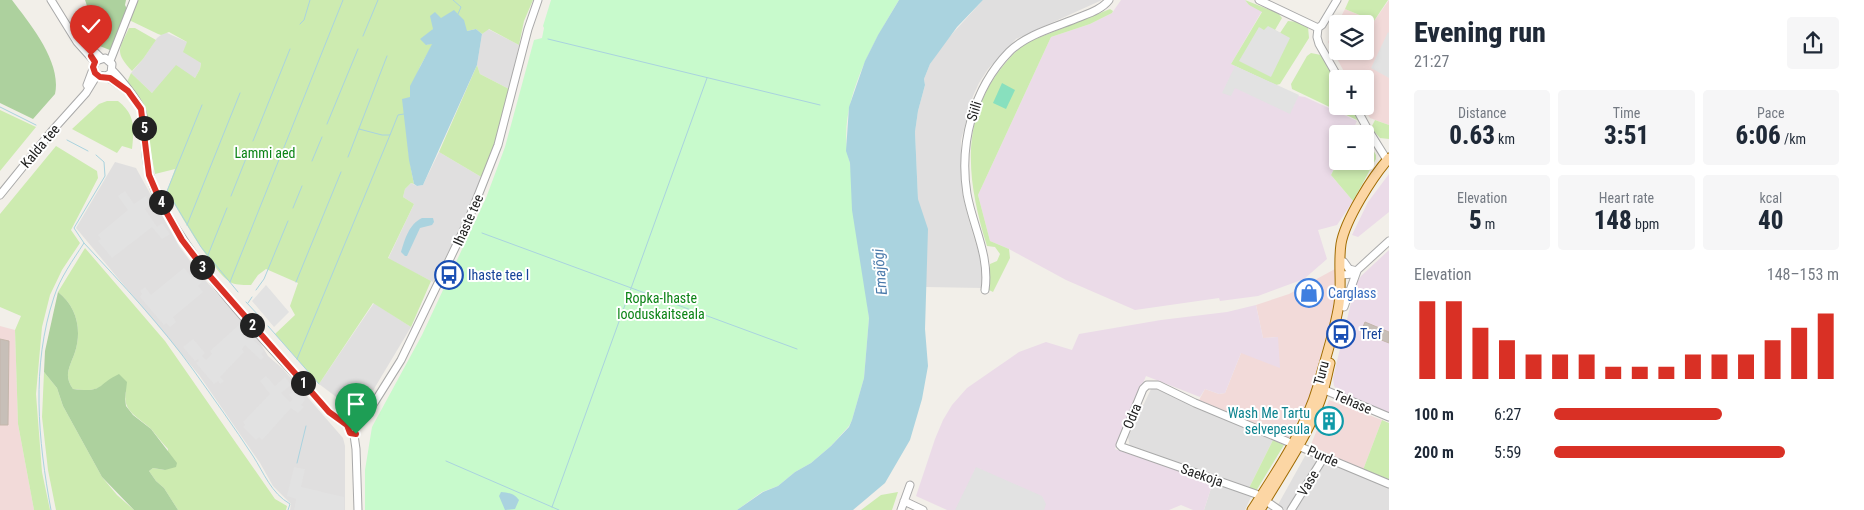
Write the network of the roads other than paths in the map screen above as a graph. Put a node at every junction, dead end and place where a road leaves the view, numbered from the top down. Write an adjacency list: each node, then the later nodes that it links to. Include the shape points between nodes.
1 (51, 0): 8 (street, via 77,42)
2 (134, 0): 9 (street)
3 (538, 0): 28 (street, Ihaste tee, via 498,145 472,212 401,360)
4 (1109, 0): 23 (street, Siili, via 1105,5 1018,44 1002,60 978,97 965,154 968,194 985,257)
5 (1259, 0): 7 (street)
6 (1337, 0): 7 (street)
7 (1318, 28): 11 (street, via 1319,44)
8 (98, 60): 9 (street); 12 (street)
9 (110, 61): 10 (street)
10 (112, 70): 13 (street); 14 (street)
11 (1334, 70)
12 (95, 73): 13 (street); 17 (street, Kalda tee, via 89,90)
13 (106, 76): 14 (street)
14 (128, 91): 29 (street, via 144,116 146,162 151,182 182,240 329,412)
15 (1360, 115): 16 (street)
16 (1388, 159): 19 (main road, Turu, via 1350,220 1344,232)
17 (0, 195)
18 (1389, 241): 21 (street)
19 (1341, 252): 20 (main road, Turu); 22 (main road, Turu)
20 (1344, 262): 21 (street); 22 (main road, Turu)
21 (1357, 271): 22 (street); 24 (street)
22 (1343, 275): 24 (main road, Turu); 26 (main road, Turu)
23 (985, 290)
24 (1344, 307): 26 (main road, Turu)
25 (1147, 385): 31 (street, Purde, via 1158,384 1195,403); 32 (street, Odra, via 1120,445)
26 (1321, 389): 27 (street, Tehase); 31 (main road, Turu)
27 (1389, 417)
28 (358, 424): 29 (street, via 352,421); 30 (street, via 359,431)
29 (347, 425): 30 (street, via 348,432)
30 (354, 434): 38 (street)
31 (1296, 444): 33 (street, Purde); 37 (main road, Turu)
32 (1122, 447): 37 (street, Saekoja, via 1219,480)
33 (1324, 457): 34 (street, Purde); 43 (street, Vase)
34 (1389, 484)
35 (910, 485): 36 (street)
36 (904, 501): 39 (street); 40 (street)
37 (1262, 503): 41 (main road, Turu); 42 (street, Saekoja)
38 (358, 510)
39 (901, 510)
40 (923, 510)
41 (1252, 510)
42 (1279, 510)
43 (1292, 510)

